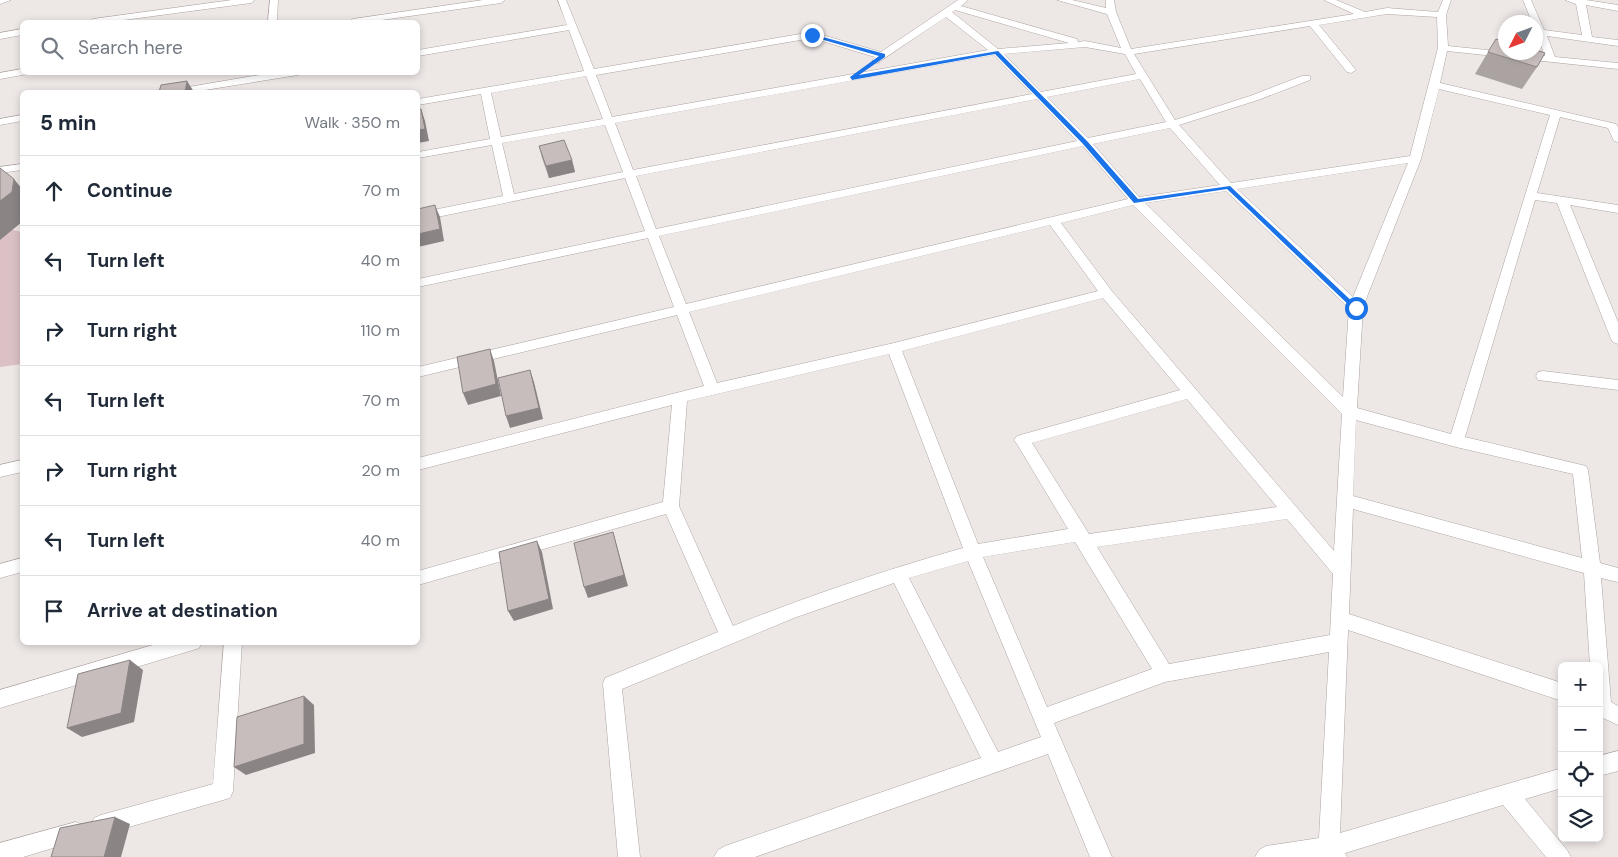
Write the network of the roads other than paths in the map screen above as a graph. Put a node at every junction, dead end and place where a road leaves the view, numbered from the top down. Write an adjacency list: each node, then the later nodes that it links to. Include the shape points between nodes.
1 (6, 0): 13 (street)
2 (250, 0): 21 (street)
3 (274, 0): 22 (street)
4 (501, 0): 23 (street)
5 (562, 0): 25 (street)
6 (964, 0): 16 (street)
7 (1061, 0): 17 (street)
8 (1110, 0): 17 (street)
9 (1328, 0): 18 (street)
10 (1447, 0): 19 (street)
11 (1527, 0): 20 (street)
12 (1569, 0): 14 (street)
13 (0, 1)
14 (1580, 1): 15 (street); 30 (street)
15 (1618, 8)
16 (950, 9): 32 (street); 34 (street); 37 (street)
17 (1111, 12): 35 (street)
18 (1363, 14): 19 (street, via 1387,11); 24 (street)
19 (1440, 15): 33 (street)
20 (1533, 15)
21 (107, 20)
22 (273, 20)
23 (366, 20)
24 (1312, 22): 35 (street); 40 (street)
25 (573, 27): 36 (street); 42 (street)
26 (20, 32): 28 (street)
27 (1543, 32): 30 (street)
28 (0, 36)
29 (1543, 39): 38 (street)
30 (1588, 39): 31 (street)
31 (1618, 43)
32 (1085, 44): 34 (street); 35 (street)
33 (1443, 48): 38 (street); 49 (street)
34 (996, 52): 47 (street); 52 (street)
35 (1128, 52): 45 (street)
36 (420, 53)
37 (883, 56): 42 (street, via 812,35); 47 (street)
38 (1552, 60): 39 (street)
39 (1618, 66)
40 (1351, 70)
41 (20, 73): 44 (street)
42 (590, 73): 51 (street); 56 (street)
43 (284, 75): 46 (street)
44 (0, 76)
45 (1142, 76): 52 (street); 58 (street)
46 (269, 78): 50 (street)
47 (852, 78): 56 (street)
48 (1306, 78): 58 (street)
49 (1435, 85): 54 (street); 63 (street)
50 (190, 90)
51 (485, 90): 53 (street); 60 (street)
52 (1039, 95): 61 (street); 66 (street)
53 (420, 102)
54 (1556, 113): 59 (street, via 1612,126); 68 (street)
55 (20, 118): 57 (street)
56 (609, 121): 60 (street); 66 (street)
57 (0, 122)
58 (1172, 124): 61 (street); 67 (street)
59 (1618, 139)
60 (495, 141): 62 (street); 69 (street)
61 (1085, 142): 70 (street); 75 (street)
62 (420, 155)
63 (1415, 159): 67 (street); 78 (street)
64 (20, 166): 65 (street)
65 (0, 170)
66 (629, 174): 69 (street); 75 (street)
67 (1228, 187): 70 (street); 78 (street)
68 (1531, 196): 71 (street); 89 (street)
69 (509, 199): 73 (street)
70 (1136, 201): 74 (street); 88 (street)
71 (1562, 201): 72 (street); 80 (street)
72 (1618, 209)
73 (420, 217)
74 (1053, 221): 77 (street); 79 (street)
75 (652, 234): 76 (street); 79 (street)
76 (420, 283)
77 (1106, 292): 81 (street); 86 (street)
78 (1356, 308): 88 (street)
79 (682, 309): 82 (street); 85 (street)
80 (1618, 339)
81 (894, 348): 85 (street); 97 (street)
82 (420, 372)
83 (1543, 376): 84 (street)
84 (1618, 385)
85 (712, 389): 87 (street)
86 (1189, 393): 95 (street); 96 (street, via 1022,440)
87 (680, 397): 90 (street); 94 (street)
88 (1349, 412): 89 (street); 93 (street)
89 (1456, 441): 99 (street, via 1580,470)
90 (420, 463)
91 (20, 466): 92 (street)
92 (0, 471)
93 (1345, 500): 99 (street); 101 (street)
94 (671, 506): 104 (street); 106 (street)
95 (1290, 512): 96 (street); 101 (street)
96 (1081, 538): 97 (street); 111 (street)
97 (973, 553): 102 (street); 116 (street)
98 (20, 566): 100 (street)
99 (1592, 567): 103 (street); 110 (street)
100 (0, 571)
101 (1342, 572): 105 (street)
102 (898, 574): 106 (street); 119 (street)
103 (1618, 575)
104 (420, 577)
105 (1340, 618): 107 (street); 112 (street)
106 (728, 635): 125 (street, via 612,684)
107 (1339, 642): 111 (street); 124 (street)
108 (183, 645): 113 (street)
109 (233, 645): 123 (street, via 223,791)
110 (1599, 662)
111 (1166, 673): 116 (street)
112 (1558, 691)
113 (0, 700)
114 (1603, 706): 115 (street)
115 (1618, 716)
116 (1042, 718): 117 (street)
117 (1052, 743): 119 (street); 127 (street)
118 (1618, 761): 120 (street)
119 (994, 764): 126 (street)
120 (1603, 765)
121 (1558, 779): 122 (street)
122 (1507, 794): 124 (street); 129 (street)
123 (0, 852)
124 (1333, 852): 128 (street)
125 (628, 857)
126 (724, 857)
127 (1101, 857)
128 (1266, 857)
129 (1560, 857)

